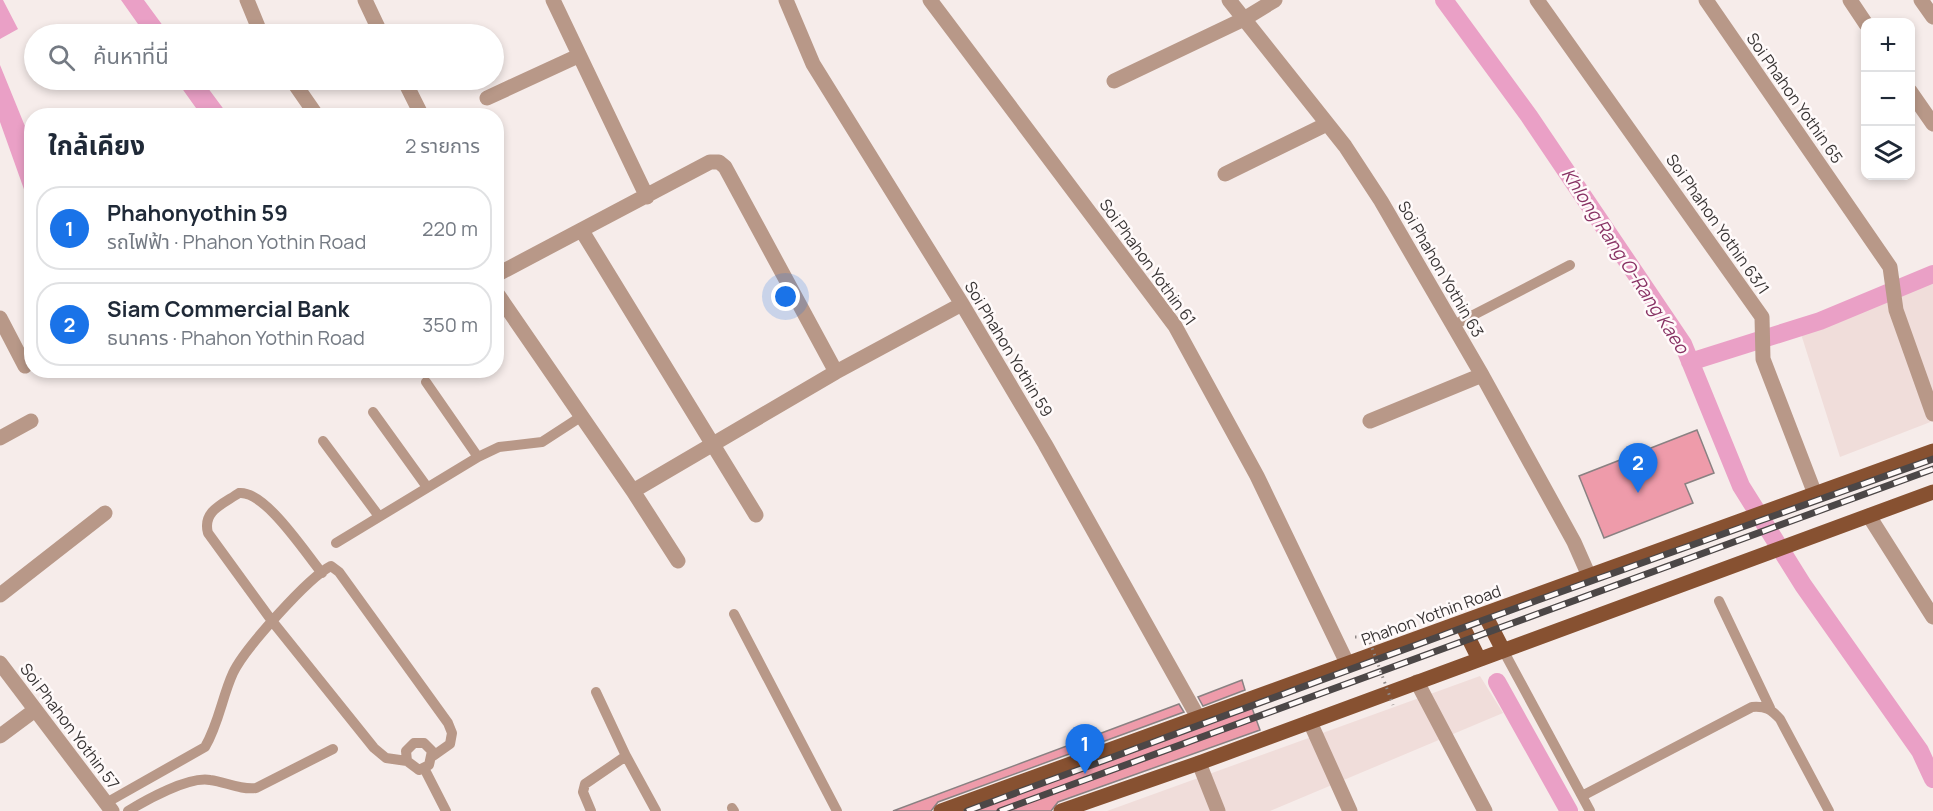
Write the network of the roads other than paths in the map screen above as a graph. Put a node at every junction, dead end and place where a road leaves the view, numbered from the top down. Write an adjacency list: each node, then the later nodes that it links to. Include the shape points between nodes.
1 (247, 0): 15 (street)
2 (365, 0): 16 (street)
3 (786, 0): 33 (street, Soi Phahon Yothin 59, via 813,64)
4 (930, 0): 72 (street, Soi Phahon Yothin 61, via 1175,326 1257,476)
5 (1228, 0): 14 (street, Soi Phahon Yothin 63)
6 (1275, 0): 14 (street)
7 (1537, 0): 53 (street, Soi Phahon Yothin 63/1, via 1762,317 1762,359)
8 (1706, 0): 41 (street, Soi Phahon Yothin 65, via 1890,267 1896,310)
9 (1850, 0): 13 (street)
10 (1921, 0): 12 (street)
11 (557, 1): 17 (street)
12 (1933, 17)
13 (1862, 18)
14 (1244, 20): 18 (street); 25 (street, Soi Phahon Yothin 63)
15 (257, 24)
16 (376, 24)
17 (578, 56): 22 (street); 28 (street)
18 (1114, 81)
19 (299, 90): 23 (street)
20 (409, 90): 24 (street)
21 (1915, 97): 26 (street)
22 (487, 99)
23 (311, 108)
24 (418, 108)
25 (1327, 124): 27 (street); 35 (street, Soi Phahon Yothin 63, via 1381,201)
26 (1933, 124)
27 (1226, 174)
28 (647, 197): 29 (street); 37 (street, via 710,162 725,167)
29 (582, 231): 31 (street); 47 (street)
30 (1570, 265): 35 (lane)
31 (504, 271)
32 (504, 304): 42 (street)
33 (962, 304): 37 (street); 77 (street, Soi Phahon Yothin 59)
34 (1, 323): 36 (street)
35 (1454, 325): 38 (street, Soi Phahon Yothin 63)
36 (24, 364)
37 (836, 372): 47 (street)
38 (1482, 375): 44 (street); 61 (street, Soi Phahon Yothin 63)
39 (426, 382): 49 (lane)
40 (374, 412): 50 (lane)
41 (1933, 414)
42 (582, 416): 49 (lane, via 542,442 499,447); 51 (street)
43 (31, 421): 45 (street)
44 (1370, 421)
45 (0, 438)
46 (323, 441): 55 (lane)
47 (714, 445): 51 (street); 56 (street)
48 (1933, 451): 53 (main road, Phahon Yothin Road)
49 (478, 457): 50 (lane)
50 (427, 487): 55 (lane)
51 (633, 491): 59 (street)
52 (1933, 492): 57 (main road)
53 (1815, 494): 61 (main road, Phahon Yothin Road)
54 (105, 513): 62 (street)
55 (378, 515): 58 (lane)
56 (756, 515)
57 (1869, 516): 66 (street); 69 (main road)
58 (336, 543)
59 (678, 561)
60 (322, 573): 67 (lane); 67 (lane, via 253,495 239,493 210,513 208,533); 81 (lane, via 331,567 339,572 448,723 452,733 450,744)
61 (1589, 576): 65 (main road, Phahon Yothin Road)
62 (0, 595)
63 (1719, 601): 75 (lane)
64 (734, 614): 92 (lane)
65 (1485, 615): 68 (main road, Phahon Yothin Road); 69 (main road)
66 (1933, 617)
67 (272, 621): 83 (lane, via 374,748 393,761); 87 (lane, via 234,672 205,747)
68 (1461, 623): 70 (main road); 72 (main road, Phahon Yothin Road)
69 (1503, 650): 70 (main road); 86 (lane)
70 (1479, 659): 73 (main road)
71 (0, 663): 76 (street, Soi Phahon Yothin 57)
72 (1348, 665): 77 (main road, Phahon Yothin Road)
73 (1417, 682): 78 (main road); 97 (street)
74 (596, 692): 82 (lane)
75 (1770, 708): 86 (lane, via 1752,706); 99 (lane, via 1780,719)
76 (35, 710): 79 (street); 87 (street, Soi Phahon Yothin 57)
77 (1199, 719): 93 (main road, Phahon Yothin Road)
78 (1310, 722): 84 (main road); 96 (street)
79 (0, 736)
80 (333, 749): 88 (lane, via 256,788 207,779 194,781)
81 (433, 756): 83 (lane, via 429,746 419,742 406,751); 85 (lane)
82 (626, 756): 90 (lane, via 585,784 583,792); 91 (lane)
83 (406, 761): 85 (lane, via 414,768)
84 (1199, 763): 94 (main road); 95 (street)
85 (424, 768): 89 (lane)
86 (1581, 796): 98 (lane)
87 (109, 807)
88 (128, 811)
89 (446, 811)
90 (591, 811)
91 (656, 811)
92 (837, 811)
93 (941, 811)
94 (1061, 811)
95 (1218, 811)
96 (1350, 811)
97 (1485, 811)
98 (1590, 811)
99 (1828, 811)

